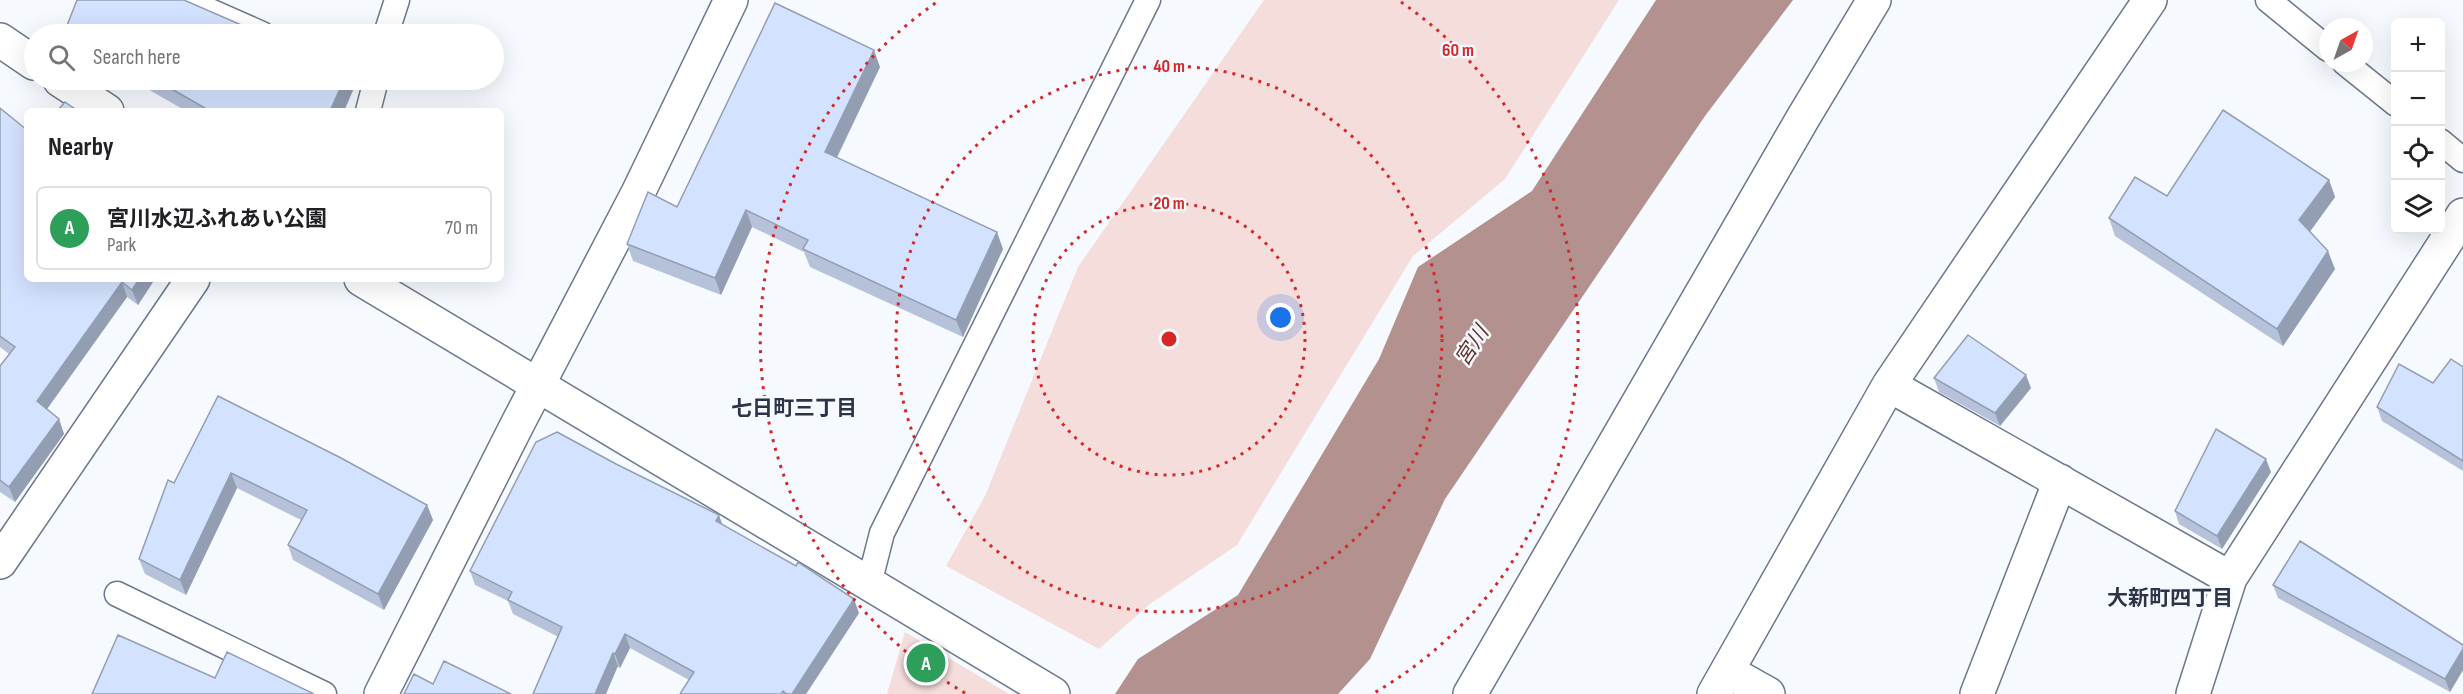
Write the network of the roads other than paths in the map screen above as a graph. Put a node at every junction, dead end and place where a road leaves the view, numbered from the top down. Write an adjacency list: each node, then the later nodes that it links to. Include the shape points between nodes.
1 (185, 0): 8 (lane)
2 (398, 0): 9 (lane)
3 (731, 0): 25 (street, via 638,193)
4 (1148, 0): 29 (lane, via 882,532)
5 (1874, 0): 35 (street)
6 (2150, 0): 24 (street)
7 (2268, 0): 11 (lane)
8 (239, 24)
9 (390, 24)
10 (0, 40): 12 (street)
11 (2319, 42)
12 (24, 56)
13 (2356, 72): 16 (lane)
14 (75, 90): 17 (street)
15 (370, 90): 18 (lane)
16 (2391, 100)
17 (103, 108)
18 (368, 108)
19 (2445, 145): 20 (lane)
20 (2463, 160)
21 (2463, 215): 28 (street)
22 (191, 282): 27 (street)
23 (366, 282): 25 (street)
24 (1889, 385): 26 (street); 31 (street)
25 (537, 386): 29 (street); 33 (street)
26 (2060, 481): 28 (street); 37 (street)
27 (0, 562)
28 (2230, 578): 38 (street)
29 (869, 584): 34 (street)
30 (117, 594): 32 (lane)
31 (1720, 682): 36 (street)
32 (324, 694)
33 (381, 694)
34 (1053, 694)
35 (1470, 694)
36 (1768, 694)
37 (1977, 694)
38 (2193, 694)

